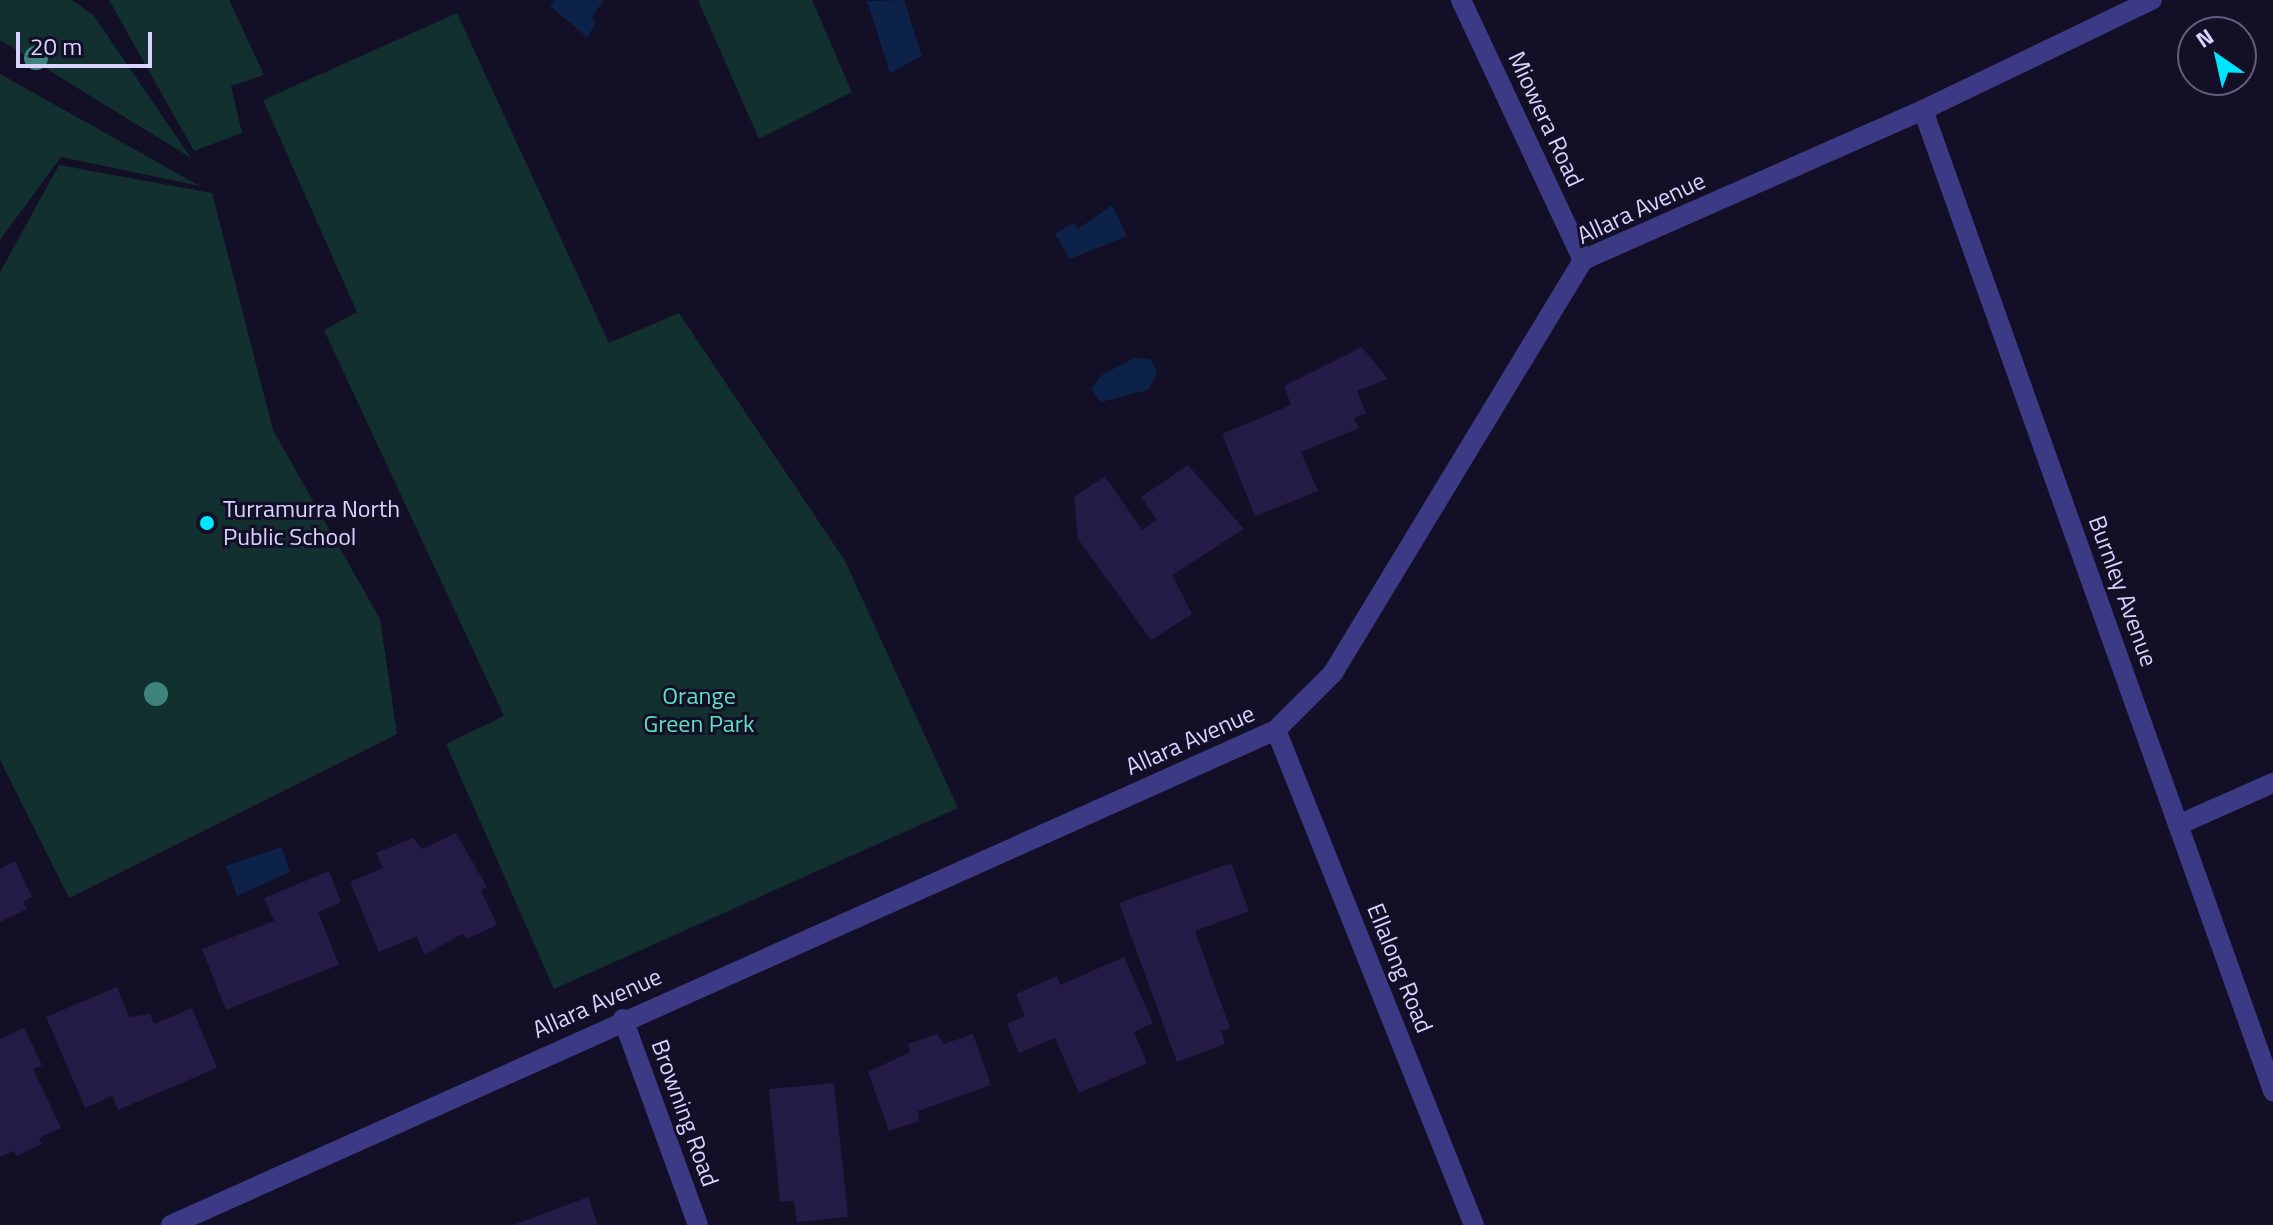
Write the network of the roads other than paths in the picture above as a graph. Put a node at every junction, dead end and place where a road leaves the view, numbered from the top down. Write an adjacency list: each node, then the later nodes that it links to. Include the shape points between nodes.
1 (1461, 0): 4 (street, Miowera Road)
2 (2152, 0): 3 (street, Allara Avenue)
3 (1923, 110): 4 (street, Allara Avenue); 7 (street, Burnley Avenue)
4 (1583, 260): 5 (street, Allara Avenue, via 1333,673)
5 (1276, 730): 8 (street, Allara Avenue); 12 (street, Ellalong Road)
6 (2273, 783): 7 (street)
7 (2178, 825): 9 (street, Burnley Avenue)
8 (623, 1019): 10 (street, Allara Avenue); 11 (street, Browning Road)
9 (2273, 1091)
10 (171, 1225)
11 (698, 1225)
12 (1474, 1225)

